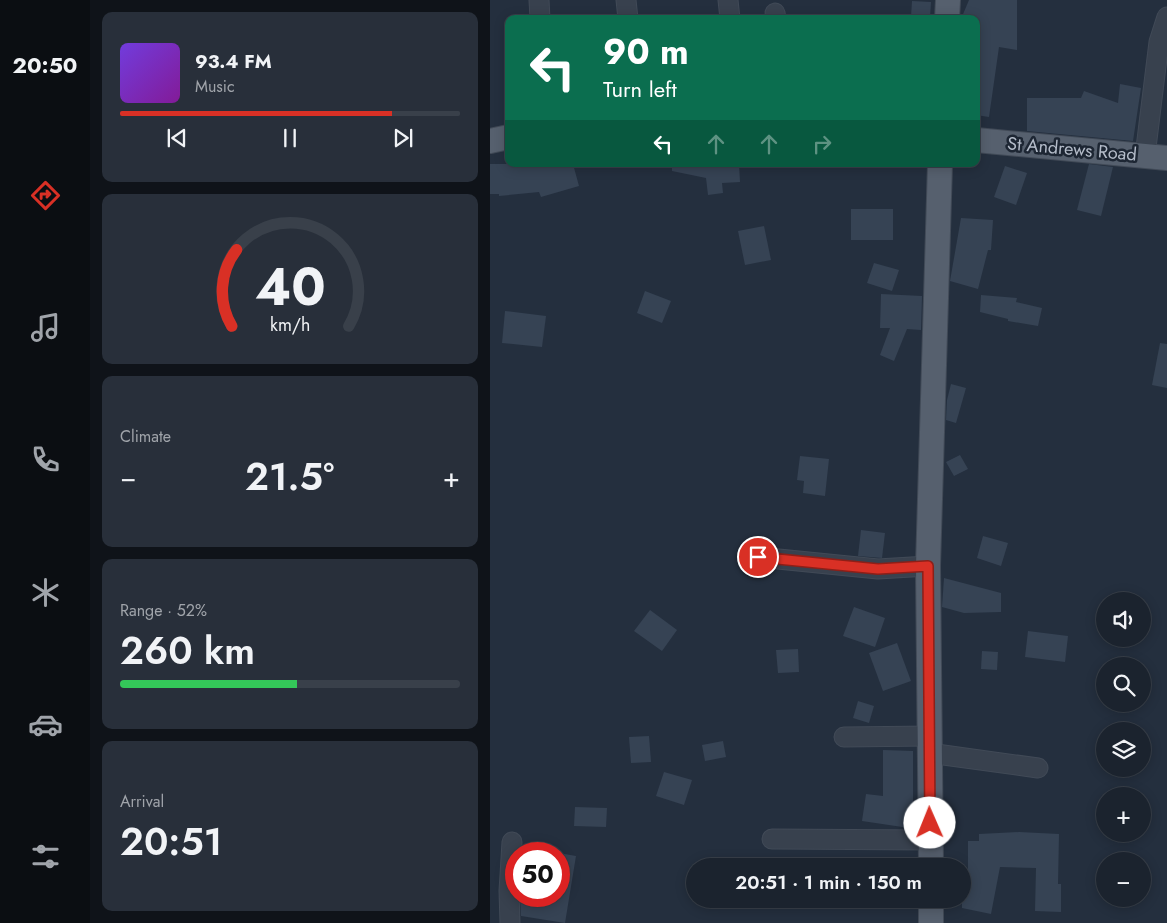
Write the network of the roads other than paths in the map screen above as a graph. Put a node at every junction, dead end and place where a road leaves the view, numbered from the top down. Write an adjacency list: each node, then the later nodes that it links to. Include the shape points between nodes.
1 (539, 0): 5 (street)
2 (626, 0): 6 (street)
3 (728, 0): 7 (street)
4 (948, 0): 8 (main road)
5 (540, 15)
6 (628, 15)
7 (730, 15)
8 (947, 15)
9 (1167, 17): 13 (street, via 1159,42)
10 (505, 138): 12 (main road)
11 (980, 140): 13 (main road, St Andrews Road)
12 (490, 141)
13 (1156, 157)
14 (940, 167): 16 (main road)
15 (758, 557): 16 (street, via 878,569)
16 (928, 566): 18 (main road)
17 (844, 737): 18 (street)
18 (930, 745): 19 (street); 21 (main road)
19 (1038, 768)
20 (772, 839): 21 (street)
21 (930, 840): 22 (main road)
22 (931, 858)
23 (510, 907): 25 (street)
24 (931, 908): 26 (main road)
25 (510, 923)
26 (931, 923)

